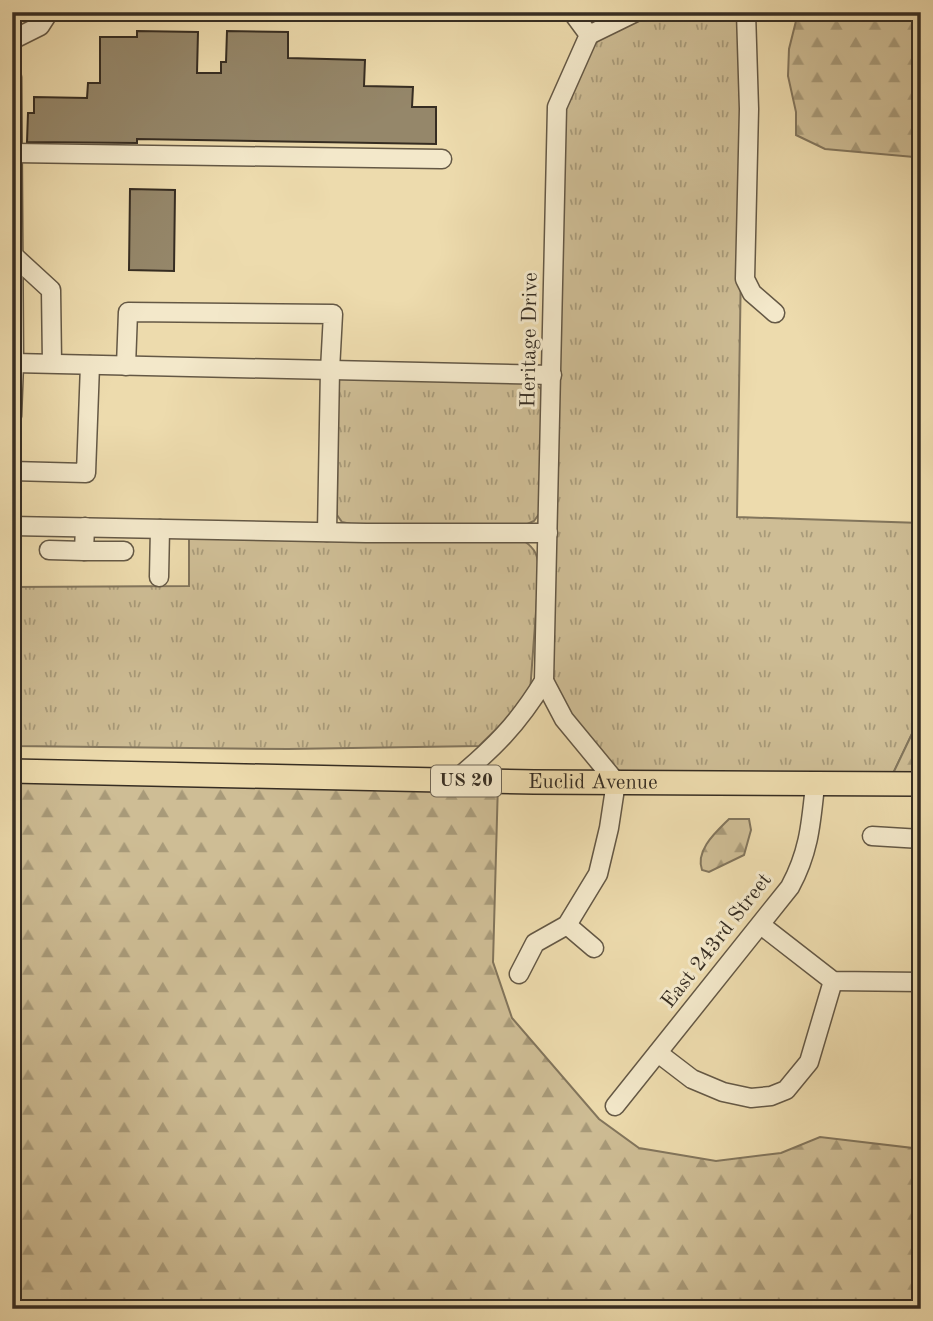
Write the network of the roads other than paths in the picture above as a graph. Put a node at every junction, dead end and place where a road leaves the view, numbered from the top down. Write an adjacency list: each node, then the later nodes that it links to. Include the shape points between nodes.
1 (49, 12): 6 (street, via 40,26)
2 (572, 12): 5 (street)
3 (636, 12): 5 (street)
4 (746, 12): 11 (street, via 745,279 752,293)
5 (589, 34): 17 (street, Heritage Drive, via 557,107)
6 (12, 40)
7 (12, 77): 8 (street)
8 (14, 153): 9 (street); 10 (street)
9 (442, 159)
10 (14, 256): 12 (street); 13 (street, via 51,290)
11 (775, 313)
12 (14, 363): 13 (street); 18 (street)
13 (52, 363): 14 (street)
14 (90, 365): 15 (street); 19 (street, via 86,473)
15 (126, 366): 16 (street); 16 (street, via 128,312 333,314)
16 (330, 370): 17 (street); 23 (street)
17 (552, 375): 24 (street, Heritage Drive)
18 (12, 416)
19 (12, 471)
20 (12, 526): 21 (street)
21 (85, 527): 22 (street); 26 (street)
22 (160, 529): 23 (street); 28 (street)
23 (327, 532): 24 (street)
24 (548, 533): 29 (street, Heritage Drive)
25 (49, 550): 26 (street)
26 (84, 551): 27 (street)
27 (124, 551)
28 (159, 577)
29 (544, 681): 31 (street, Heritage Drive, via 527,710 492,751); 32 (street, Heritage Drive, via 564,719)
30 (12, 771): 31 (main road, Euclid Avenue / US 20)
31 (454, 781): 32 (main road, Euclid Avenue / US 20)
32 (616, 782): 34 (main road, Euclid Avenue / US 20); 37 (street, via 598,874)
33 (921, 784): 34 (main road, Euclid Avenue / US 20)
34 (815, 785): 38 (street, East 243rd Street, via 810,838 802,864)
35 (872, 836): 36 (street)
36 (921, 839)
37 (567, 925): 39 (street); 40 (street, via 535,943)
38 (761, 925): 41 (street); 43 (street, East 243rd Street)
39 (594, 947)
40 (519, 974)
41 (833, 981): 42 (street); 43 (street, via 808,1062 786,1090 751,1098 723,1092 692,1079)
42 (921, 982)
43 (658, 1053): 44 (street, East 243rd Street)
44 (615, 1106)

